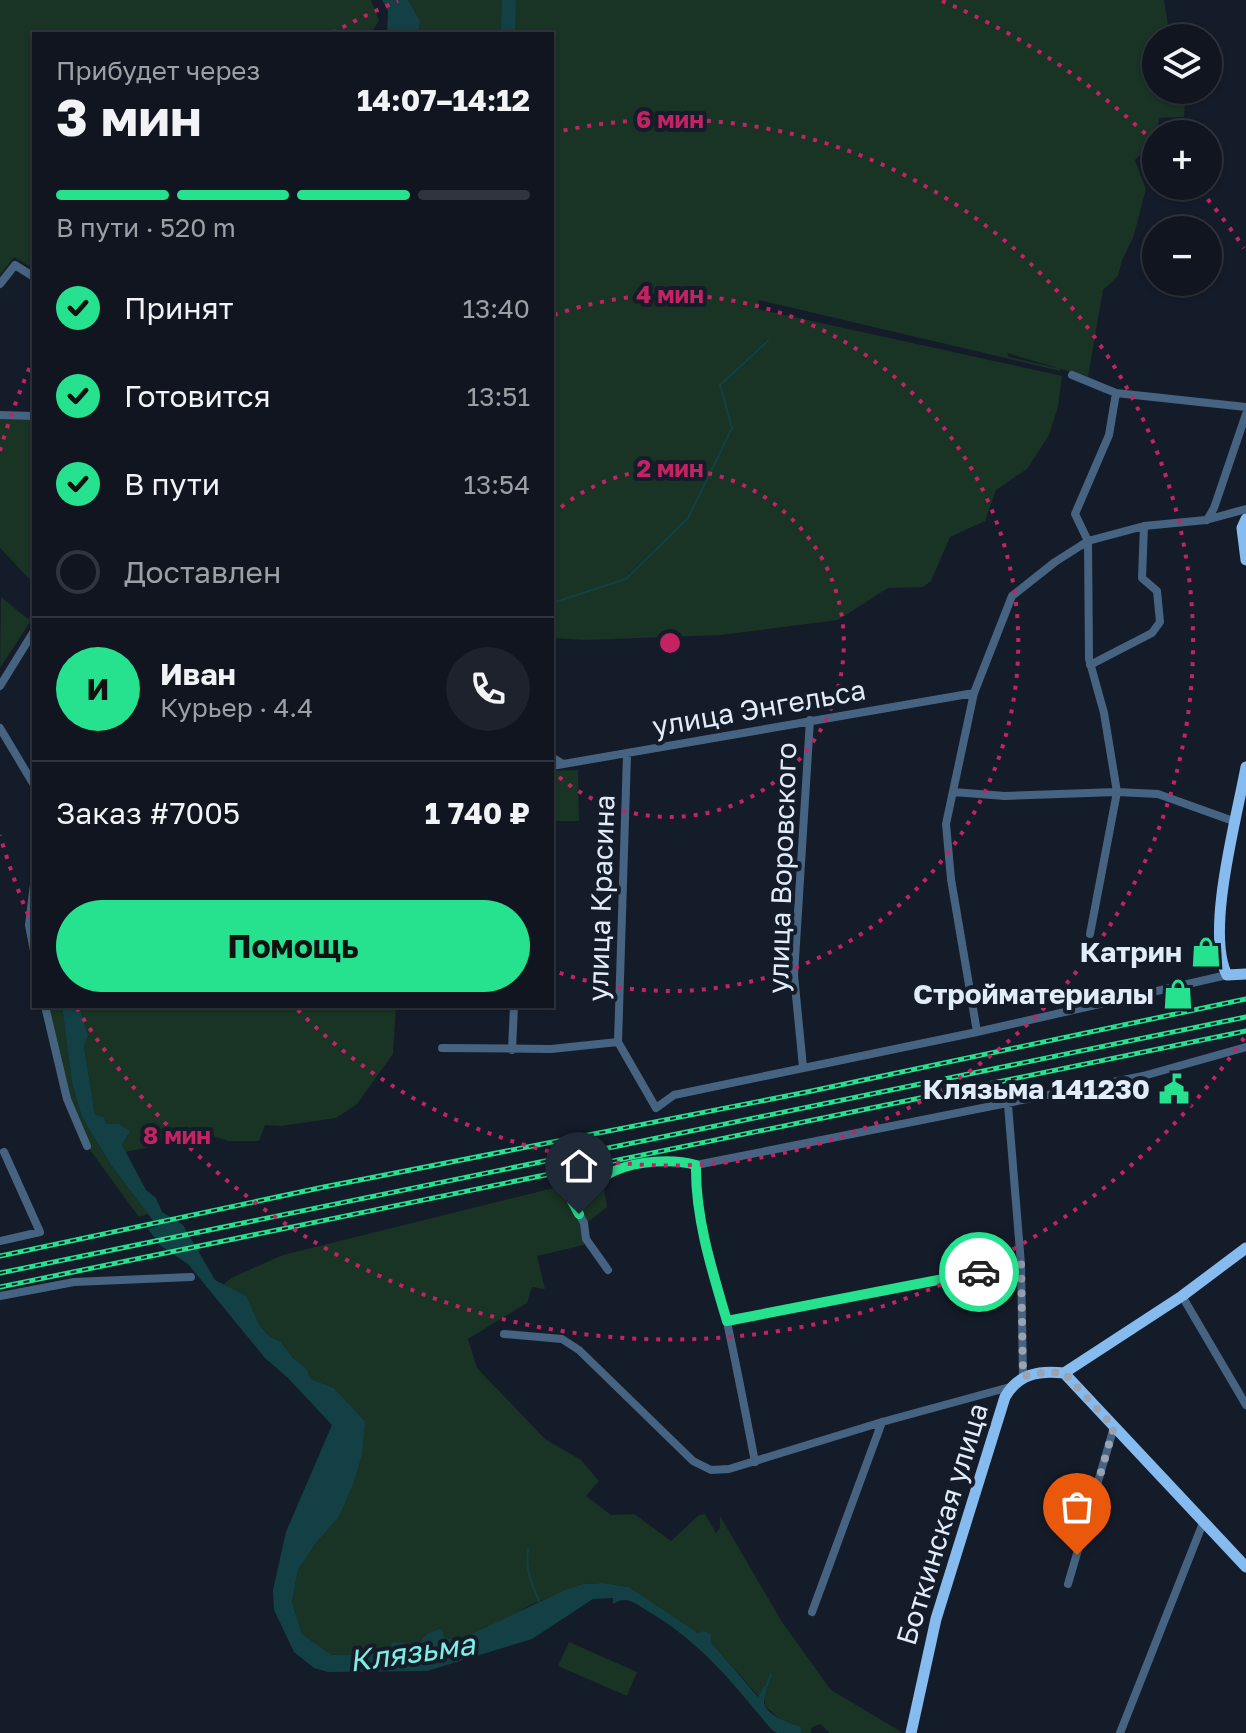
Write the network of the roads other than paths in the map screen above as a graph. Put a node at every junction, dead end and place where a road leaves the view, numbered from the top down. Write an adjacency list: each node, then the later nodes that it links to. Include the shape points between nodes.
1 (32, 276): 2 (street, via 15,265)
2 (0, 284)
3 (1072, 375): 4 (street)
4 (1116, 393): 5 (street); 13 (street, via 1109,435 1075,514)
5 (1246, 407)
6 (1246, 414): 11 (street)
7 (0, 415): 8 (street)
8 (32, 416)
9 (1246, 509): 11 (street)
10 (1246, 519): 14 (street)
11 (1206, 520): 12 (street)
12 (1144, 526): 13 (street); 16 (street, via 1142,578 1157,591 1160,622 1152,633)
13 (1088, 541): 16 (street); 18 (street, via 1012,596)
14 (1246, 560)
15 (32, 634): 17 (street)
16 (1090, 665): 28 (street)
17 (0, 686)
18 (974, 693): 19 (street, улица Энгельса); 27 (street)
19 (810, 720): 21 (street, улица Энгельса); 42 (street, улица Воровского, via 794,975)
20 (0, 728): 26 (street)
21 (627, 755): 23 (street, улица Энгельса); 38 (street, улица Красина)
22 (554, 758): 23 (street)
23 (563, 764): 24 (street, улица Энгельса)
24 (554, 766)
25 (1246, 767): 29 (street)
26 (32, 782)
27 (953, 792): 28 (street); 37 (street, via 946,824 951,879)
28 (1117, 792): 29 (street, via 1158,794); 31 (street)
29 (1236, 822): 34 (street, via 1218,916 1220,961)
30 (32, 900): 32 (street)
31 (1090, 934)
32 (32, 941)
33 (1246, 974): 34 (street)
34 (1227, 975): 37 (street)
35 (45, 1008): 44 (street, via 67,1099)
36 (514, 1008): 41 (street)
37 (977, 1032): 42 (street)
38 (618, 1042): 41 (street); 42 (street, via 656,1108 674,1095)
39 (1246, 1047): 43 (street)
40 (442, 1048): 41 (street)
41 (512, 1050)
42 (803, 1067)
43 (1008, 1105): 46 (street); 49 (street)
44 (87, 1146)
45 (4, 1152): 47 (street, via 40,1232)
46 (696, 1165): 50 (street, via 681,1161 626,1167 572,1201 586,1239); 54 (street, via 709,1258)
47 (0, 1241)
48 (1246, 1248): 53 (street)
49 (1021, 1264): 54 (street); 57 (street)
50 (608, 1270)
51 (191, 1277): 52 (street, via 74,1282)
52 (0, 1296)
53 (1182, 1296): 56 (street); 59 (street)
54 (727, 1321): 62 (street)
55 (504, 1334): 62 (street, via 562,1339 579,1350 693,1461 711,1470)
56 (1064, 1373): 57 (street); 61 (street)
57 (1023, 1376): 58 (street, Боткинская улица)
58 (1010, 1387): 60 (street); 67 (street, Боткинская улица, via 936,1619)
59 (1246, 1405)
60 (882, 1422): 62 (street); 66 (street)
61 (1114, 1427): 63 (street); 65 (street)
62 (755, 1462)
63 (1203, 1523): 64 (street); 68 (street)
64 (1246, 1567)
65 (1068, 1584)
66 (812, 1612)
67 (911, 1733)
68 (1120, 1733)

